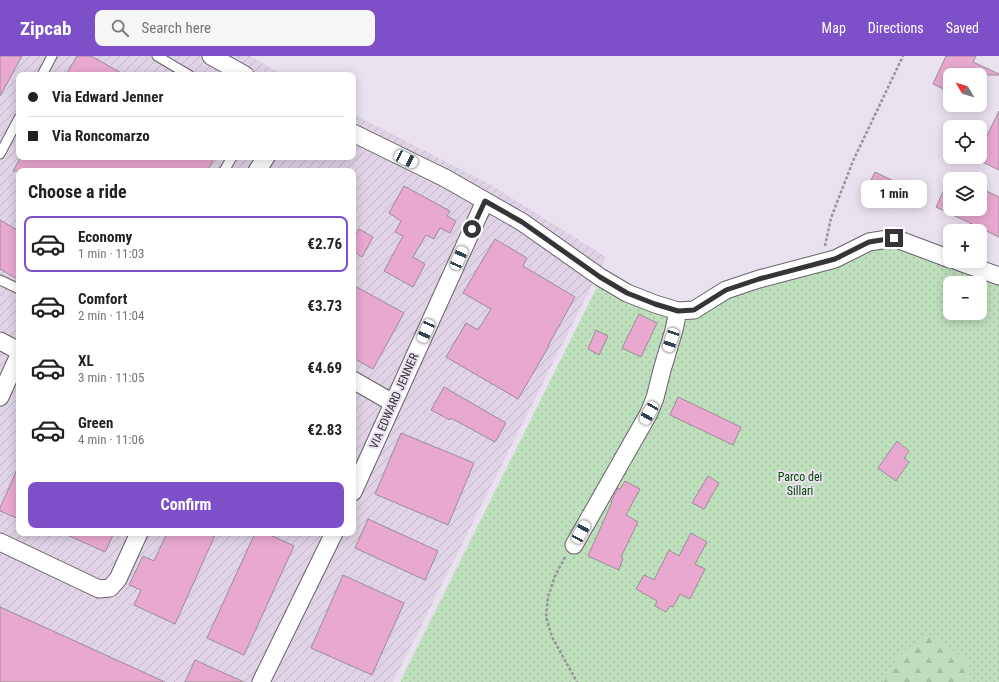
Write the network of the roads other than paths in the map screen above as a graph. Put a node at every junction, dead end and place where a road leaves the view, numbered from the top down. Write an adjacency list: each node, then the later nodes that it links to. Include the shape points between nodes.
1 (52, 56): 4 (lane)
2 (156, 56): 5 (lane)
3 (212, 56): 6 (street)
4 (44, 72)
5 (184, 72)
6 (240, 72)
7 (16, 124): 9 (lane)
8 (356, 134): 10 (street)
9 (0, 154)
10 (485, 201): 16 (street, via 522,222 627,293); 22 (street, VIA EDWARD JENNER)
11 (943, 256): 16 (street, via 894,238 869,242 835,259 726,290 694,310)
12 (977, 268): 13 (street)
13 (999, 276)
14 (0, 280): 15 (lane)
15 (16, 288)
16 (678, 311): 27 (street, via 649,413)
17 (0, 341): 18 (street)
18 (16, 349)
19 (16, 362): 21 (street)
20 (356, 382): 22 (street)
21 (0, 397)
22 (393, 403): 23 (street, VIA EDWARD JENNER)
23 (356, 485)
24 (138, 536): 26 (street, via 118,579 110,588 99,588)
25 (333, 536): 28 (street)
26 (0, 542)
27 (574, 545)
28 (260, 682)

